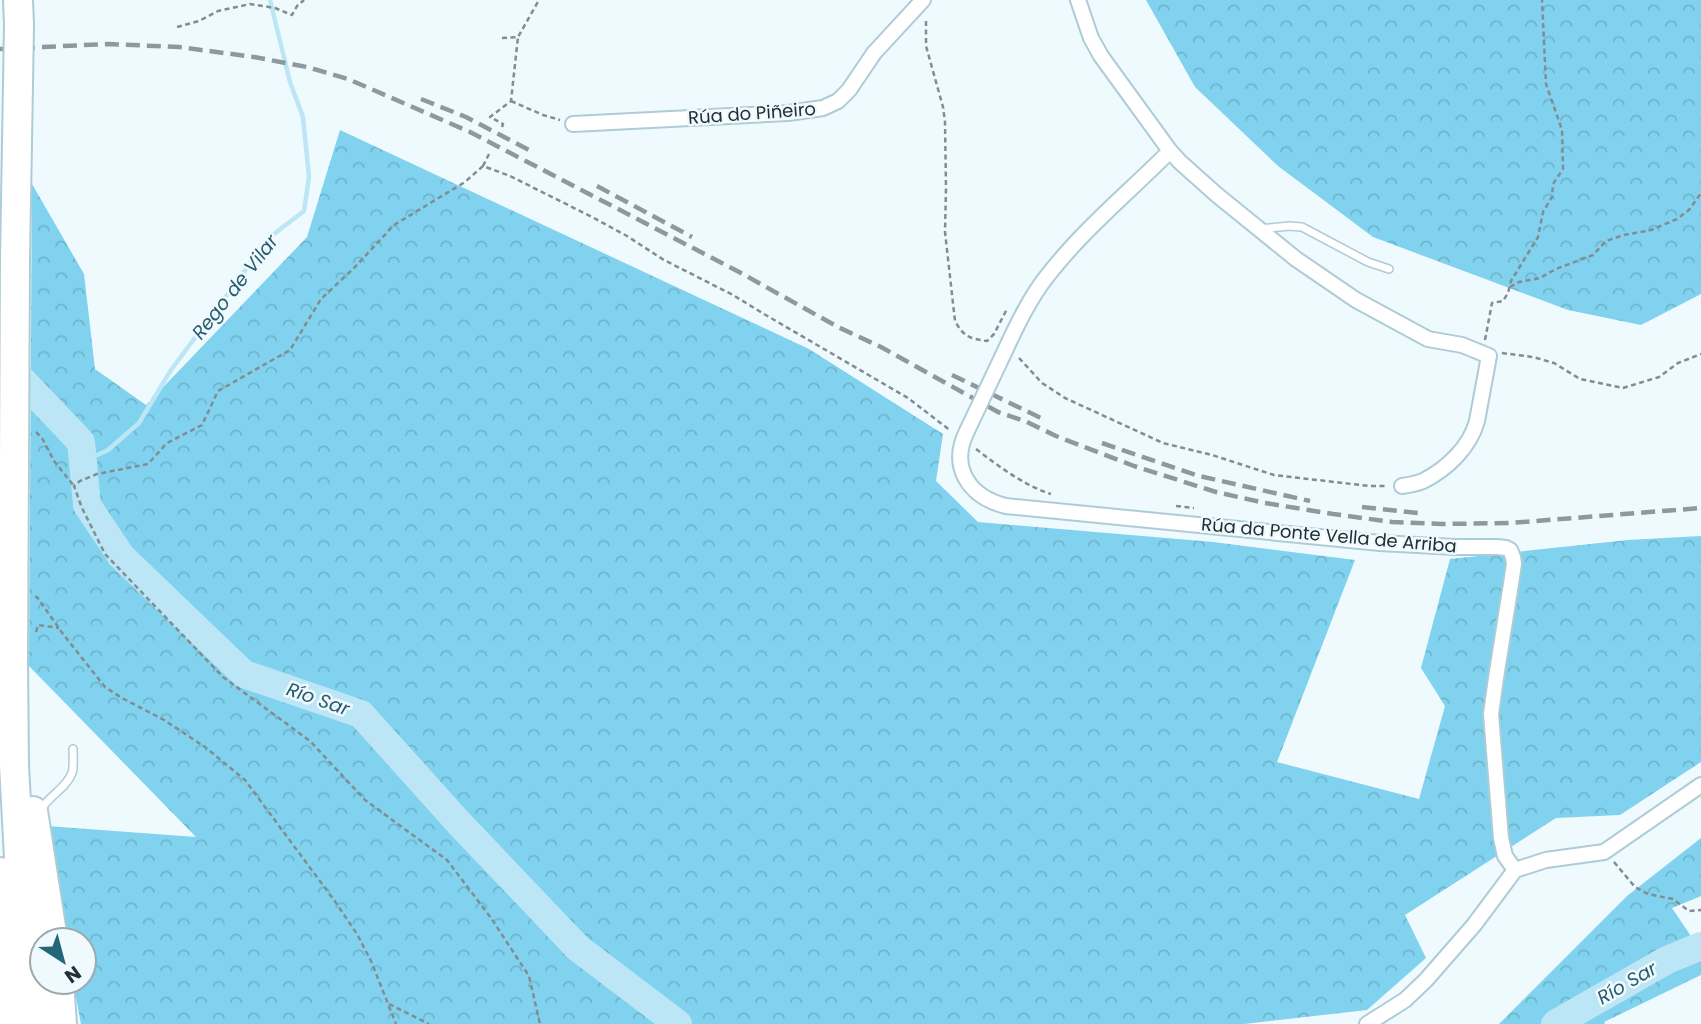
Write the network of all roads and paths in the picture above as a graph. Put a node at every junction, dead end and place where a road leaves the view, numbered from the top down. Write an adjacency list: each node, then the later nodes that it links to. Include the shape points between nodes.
1 (304, 0): 8 (path, via 292,15 250,4)
2 (539, 0): 9 (path)
3 (923, 0): 12 (street, Rúa do Piñeiro, via 874,53 849,90 823,108)
4 (1078, 0): 14 (street, via 1101,56)
5 (1542, 0): 20 (path, via 1546,84 1562,130 1563,169 1553,184 1538,237)
6 (19, 12): 35 (highway, bridge)
7 (926, 17): 21 (path, via 926,46 945,122 945,232 955,321 972,338 987,341)
8 (177, 27)
9 (518, 37): 10 (path); 11 (path)
10 (502, 38)
11 (511, 101): 12 (path); 13 (path, via 490,117)
12 (573, 124)
13 (502, 127)
14 (1170, 151): 18 (street); 22 (street, via 1047,275)
15 (489, 154): 16 (path)
16 (484, 166): 26 (path, via 592,217 733,295 908,398 950,430); 27 (path, via 394,225 321,299 290,351 218,391 202,425 167,443 148,464 97,474)
17 (1701, 193): 20 (path, via 1677,219 1606,241 1593,255)
18 (1259, 229): 19 (lane, via 1302,227); 23 (street, via 1356,300 1428,339)
19 (1390, 269)
20 (1510, 287): 23 (path, via 1503,301 1492,303)
21 (1008, 308)
22 (1005, 349): 26 (street, bridge); 28 (path, via 1065,398 1163,443 1274,475)
23 (1486, 354): 24 (path, via 1533,357 1580,379 1623,387 1659,377); 28 (street, via 1477,421 1468,443 1432,475)
24 (1701, 354)
25 (35, 431): 27 (path)
26 (965, 434): 29 (path, via 1009,473); 40 (street, Rúa da Ponte Vella de Arriba, via 960,454 968,484 983,498 1006,506 1392,544 1510,550 1514,564 1491,714 1501,838 1505,856)
27 (75, 486): 51 (path, via 106,554 223,677 310,741 365,800 447,860 529,976)
28 (1402, 486)
29 (1052, 494)
30 (1174, 506): 31 (path)
31 (1200, 509)
32 (25, 596): 33 (path, via 37,597)
33 (59, 628): 34 (path, via 38,625); 45 (path, via 105,687 205,747 245,780 357,934)
34 (36, 636)
35 (13, 709): 38 (highway); 47 (highway, via 19,859)
36 (73, 749): 38 (lane, via 72,774 45,803)
37 (1701, 785): 39 (street)
38 (35, 824): 43 (highway)
39 (1604, 852): 40 (street, via 1546,860); 42 (path, via 1635,887 1672,899 1689,911)
40 (1515, 870): 52 (street, via 1426,980)
41 (0, 872): 46 (highway)
42 (1701, 909)
43 (51, 926)
44 (60, 996): 48 (highway)
45 (388, 1003): 49 (path); 50 (path)
46 (10, 1024)
47 (36, 1024)
48 (62, 1024)
49 (396, 1024)
50 (429, 1024)
51 (540, 1024)
52 (1367, 1024)

